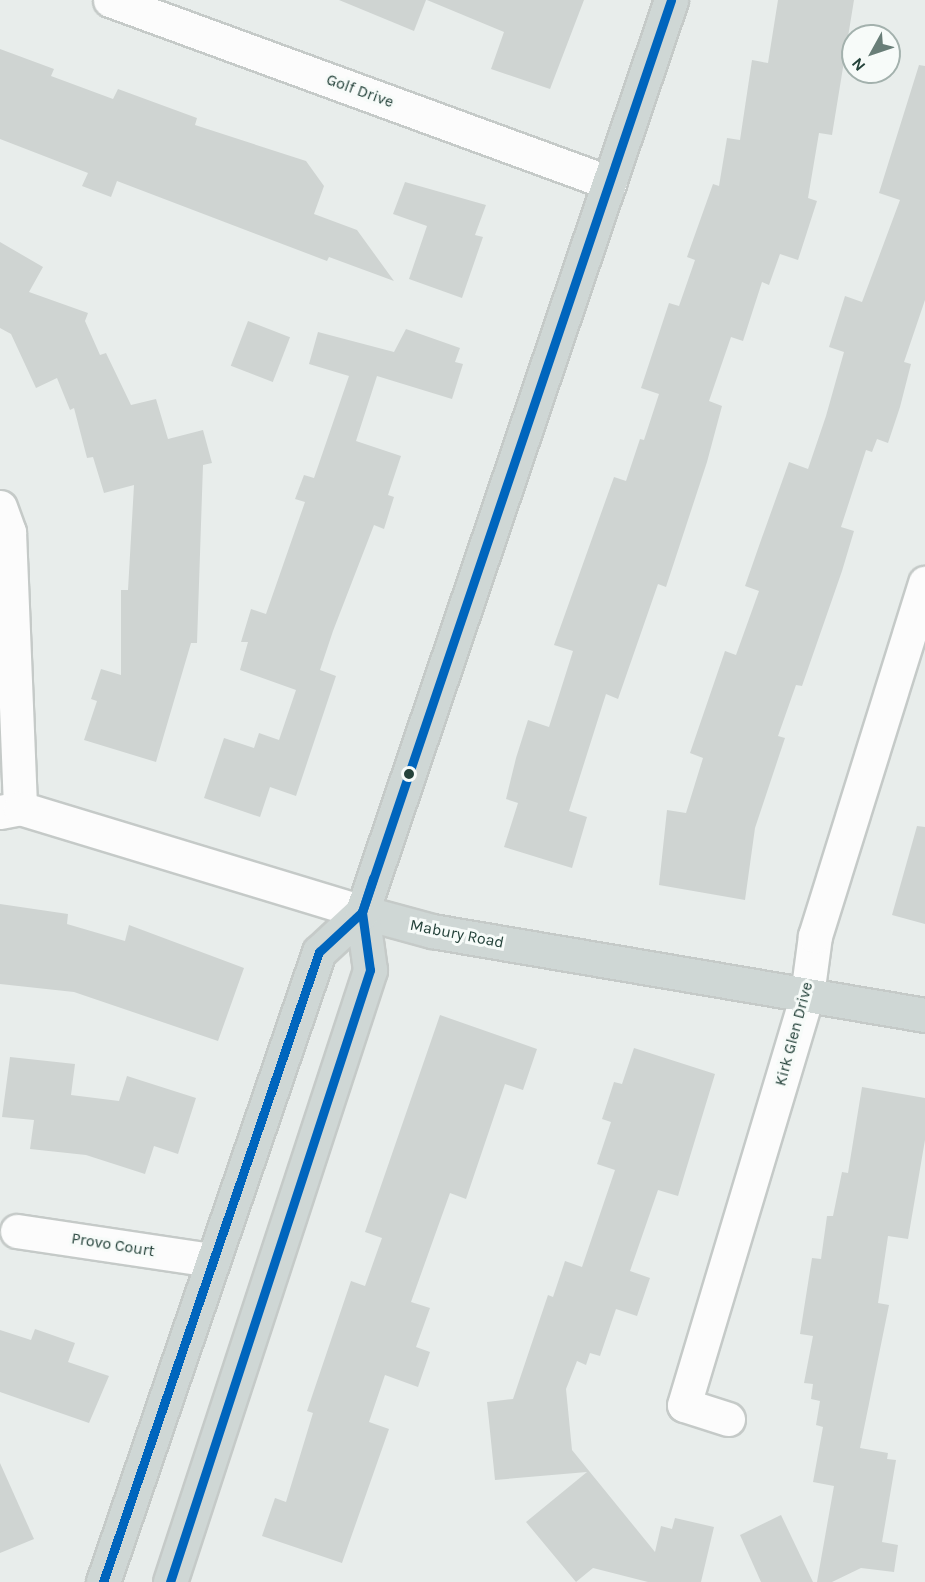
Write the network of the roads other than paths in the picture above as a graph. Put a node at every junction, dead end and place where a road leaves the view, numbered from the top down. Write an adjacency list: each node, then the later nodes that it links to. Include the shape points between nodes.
1 (110, 0): 3 (street, Golf Drive)
2 (671, 0): 3 (main road)
3 (610, 183): 7 (main road)
4 (0, 507): 6 (street, via 9,532)
5 (925, 583): 8 (street, Kirk Glen Drive, via 815,936)
6 (10, 810): 7 (street, Mabury Road)
7 (362, 912): 8 (main road, Mabury Road, via 432,931); 11 (main road, via 319,952); 14 (main road, via 370,970)
8 (807, 995): 9 (main road, Mabury Road); 12 (street, Kirk Glen Drive, via 684,1405)
9 (925, 1015)
10 (17, 1231): 11 (street, Provo Court)
11 (210, 1260): 13 (main road)
12 (728, 1419)
13 (103, 1582)
14 (170, 1582)

